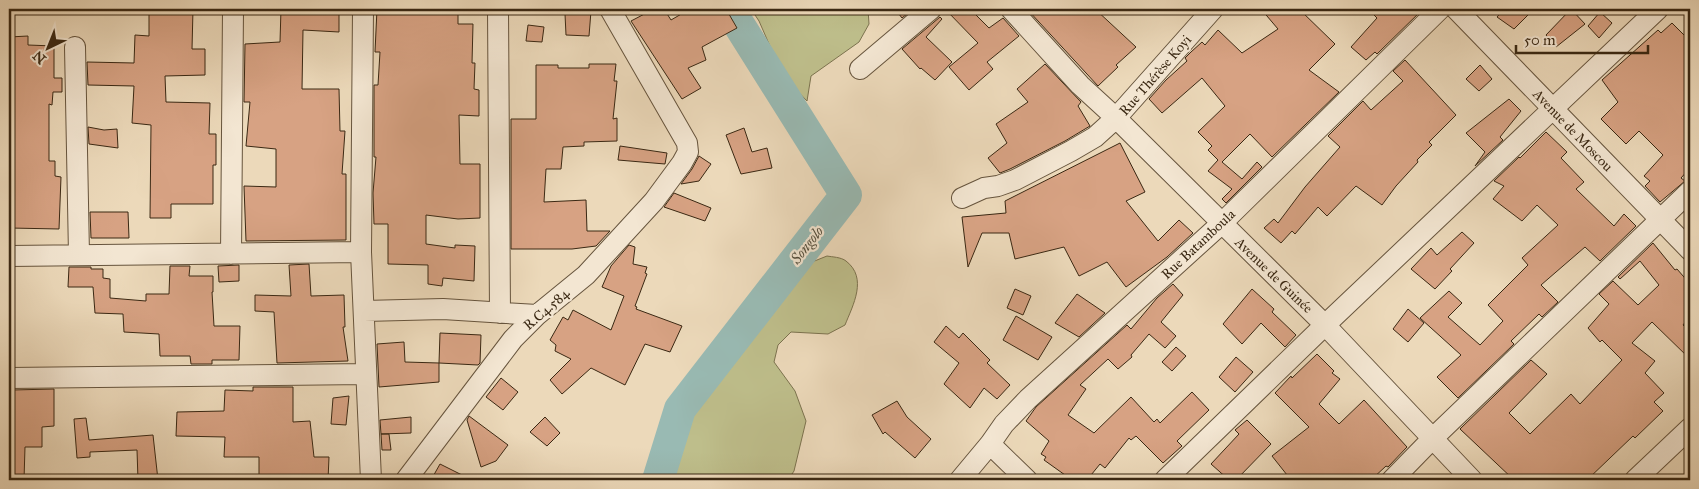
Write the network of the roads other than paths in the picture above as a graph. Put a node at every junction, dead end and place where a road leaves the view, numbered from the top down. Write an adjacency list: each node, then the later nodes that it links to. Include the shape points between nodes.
1 (232, 9): 21 (street)
2 (363, 9): 20 (street)
3 (498, 9): 25 (street)
4 (610, 9): 26 (street, R.C4.584, via 687,143 688,152 654,200 586,275)
5 (931, 9): 12 (street)
6 (1011, 9): 14 (street, Avenue de Guinée, via 1080,85)
7 (1213, 9): 14 (street, Rue Thérèse Koyi)
8 (1440, 9): 18 (street, Rue Batamboula)
9 (1456, 9): 13 (street, Avenue de Moscou)
10 (1658, 9): 13 (street)
11 (75, 47): 23 (street)
12 (860, 69)
13 (1553, 109): 17 (street, Avenue de Moscou); 27 (street)
14 (1116, 118): 16 (street, Rue Thérèse Koyi, via 1071,152 1014,180); 18 (street, Avenue de Guinée)
15 (1690, 191): 17 (street)
16 (962, 198)
17 (1660, 220): 19 (street, Avenue de Moscou); 31 (street)
18 (1221, 224): 27 (street, Avenue de Guinée); 32 (street, Rue Batamboula, via 1028,399)
19 (1690, 250)
20 (361, 252): 21 (street); 24 (street)
21 (230, 254): 23 (street)
22 (9, 256): 23 (street)
23 (79, 256)
24 (364, 311): 25 (street, via 443,308); 28 (street)
25 (500, 313): 26 (street)
26 (537, 315): 34 (street, R.C4.584, via 513,339)
27 (1325, 325): 31 (street, Avenue de Guinée); 37 (street)
28 (366, 374): 29 (street); 33 (street)
29 (9, 378)
30 (1690, 428): 40 (street)
31 (1432, 439): 38 (street); 39 (street, Avenue de Guinée)
32 (990, 444): 35 (street, Rue Batamboula); 36 (street)
33 (372, 480)
34 (406, 480)
35 (960, 480)
36 (1026, 480)
37 (1165, 480)
38 (1392, 480)
39 (1472, 480)
40 (1635, 480)

